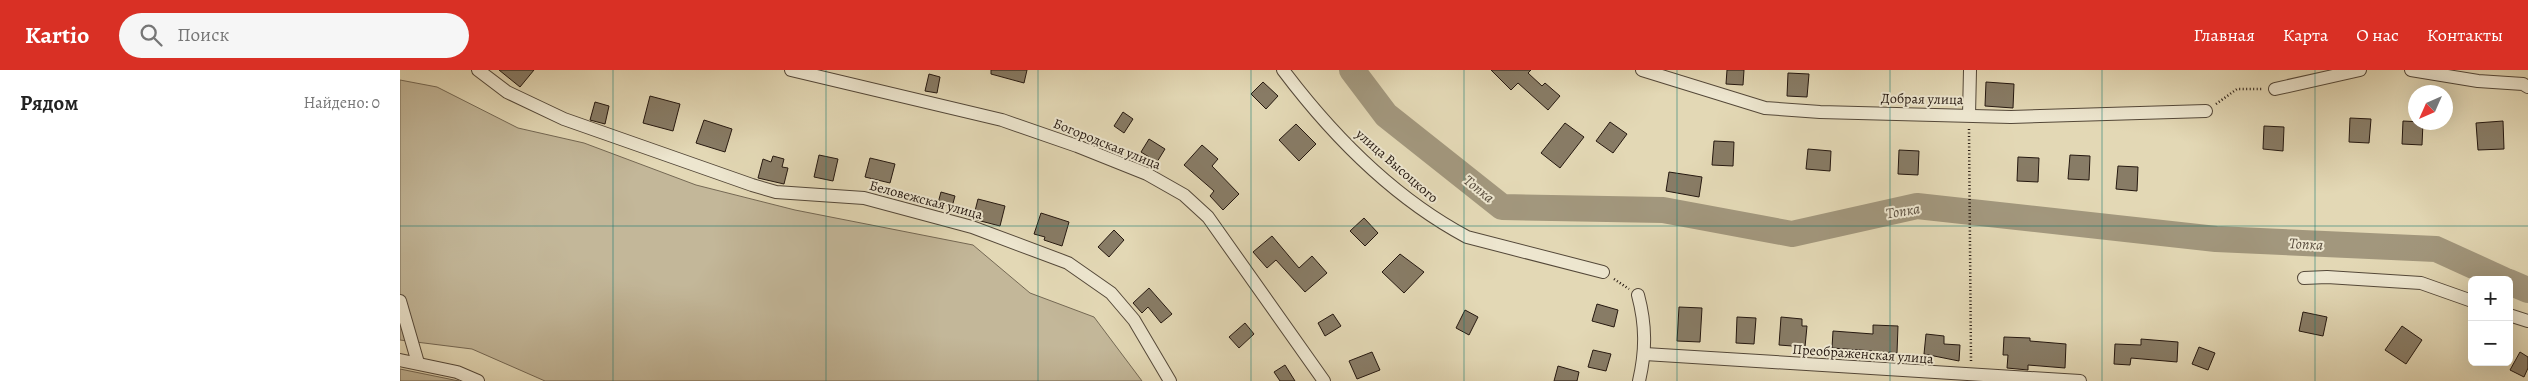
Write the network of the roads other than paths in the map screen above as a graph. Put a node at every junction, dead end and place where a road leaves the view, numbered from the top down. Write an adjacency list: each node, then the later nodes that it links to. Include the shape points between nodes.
1 (478, 70): 24 (street, Беловежская улица, via 507,92 564,119 752,185 776,192 864,198 972,227 1068,263 1111,293 1134,320)
2 (791, 70): 25 (street, Богородская улица, via 1002,120 1147,174 1184,195 1208,217)
3 (1283, 70): 12 (street, улица Высоцкого, via 1310,106 1373,168 1412,202 1448,226 1467,236)
4 (1642, 70): 11 (street, Добрая улица, via 1764,108)
5 (1970, 70): 11 (street)
6 (2360, 70): 9 (street)
7 (2411, 70): 8 (street)
8 (2528, 87)
9 (2275, 89)
10 (2206, 111): 11 (street, Добрая улица, via 2011,117)
11 (1969, 115)
12 (1603, 272)
13 (2304, 278): 15 (street, via 2421,283)
14 (1638, 295): 19 (street, via 1644,316)
15 (2468, 300)
16 (400, 301): 21 (street)
17 (2513, 316): 18 (street)
18 (2528, 321)
19 (1645, 354): 22 (street, Преображенская улица); 26 (street)
20 (400, 360): 21 (street)
21 (418, 363): 23 (street, via 457,372)
22 (1971, 378): 27 (street, Преображенская улица)
23 (478, 381)
24 (1170, 381)
25 (1324, 381)
26 (1639, 381)
27 (2080, 381)

